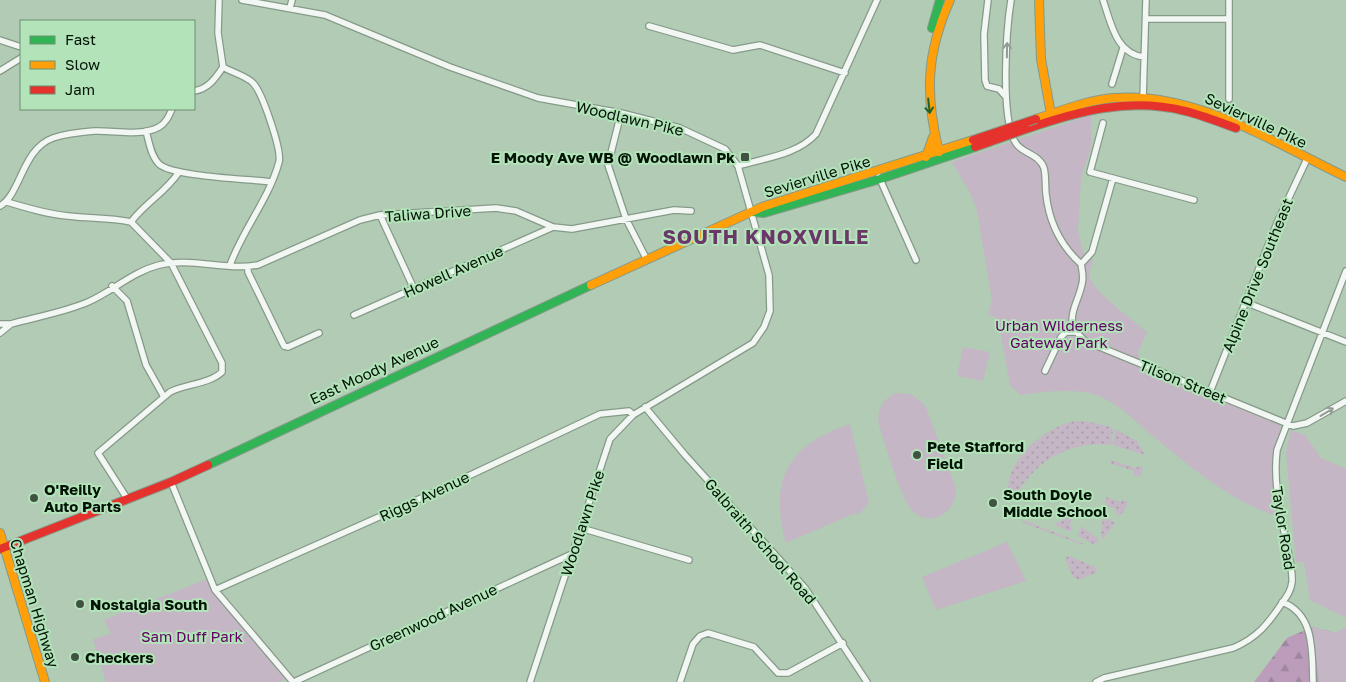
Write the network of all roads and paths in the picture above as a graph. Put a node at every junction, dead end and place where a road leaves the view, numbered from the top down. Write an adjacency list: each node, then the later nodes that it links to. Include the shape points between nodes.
1 (219, 0): 25 (street, via 218,33)
2 (242, 0): 13 (street, Woodlawn Pike)
3 (292, 0): 13 (street)
4 (876, 0): 27 (street)
5 (940, 0): 24 (main road, via 929,43)
6 (950, 0): 24 (main road)
7 (988, 0): 30 (street, via 984,34 985,80 989,87)
8 (1011, 0): 28 (street, one-way to 8)
9 (1039, 0): 37 (main road, via 1041,58)
10 (1103, 0): 20 (street)
11 (1146, 0): 14 (street)
12 (1229, 0): 15 (street)
13 (290, 8): 36 (street, Woodlawn Pike, via 324,15 450,67 538,98)
14 (1146, 19): 15 (street); 22 (street)
15 (1229, 19): 34 (street)
16 (649, 26): 27 (street, via 733,50 760,45)
17 (0, 40): 18 (street)
18 (14, 45): 19 (street); 21 (street)
19 (20, 47)
20 (1123, 48): 22 (street); 29 (street)
21 (20, 56)
22 (1144, 58): 33 (street)
23 (20, 59): 26 (street)
24 (929, 59): 39 (main road, one-way to 39, via 928,94)
25 (223, 67): 31 (street, via 213,82); 51 (street, via 253,82 270,118 279,159)
26 (0, 71)
27 (844, 73): 46 (street, via 820,126 809,141 795,150)
28 (1007, 80): 30 (street); 32 (street)
29 (1112, 84)
30 (999, 89): 32 (street)
31 (195, 91)
32 (1007, 99): 64 (street, via 1013,139 1019,148 1037,158 1043,166 1054,228)
33 (1143, 100): 37 (main road, Sevierville Pike, via 1095,101); 41 (main road, Sevierville Pike, via 1178,108); 41 (main road, Sevierville Pike, via 1192,106)
34 (1229, 100)
35 (172, 110): 40 (street, via 160,127)
36 (621, 113): 46 (street, Woodlawn Pike, via 705,138 725,150); 58 (street, via 608,165)
37 (1051, 118): 42 (main road, Sevierville Pike, bridge); 42 (main road, Sevierville Pike, bridge, via 1036,119)
38 (1103, 123): 50 (street, via 1090,172)
39 (932, 126): 43 (main road); 44 (main road, via 933,140)
40 (146, 132): 47 (street, via 150,148 160,164); 53 (street, via 93,131 51,139 23,168)
41 (1250, 133): 45 (main road, Sevierville Pike)
42 (974, 144): 43 (main road, Sevierville Pike)
43 (940, 156): 44 (main road, Sevierville Pike); 48 (main road, Sevierville Pike)
44 (926, 157): 48 (main road, Sevierville Pike)
45 (1307, 159): 49 (main road, Sevierville Pike); 70 (street, Alpine Drive Southeast)
46 (738, 166): 56 (street, Woodlawn Pike)
47 (179, 172): 51 (street); 59 (street, via 169,187 142,207)
48 (878, 176): 56 (main road, Sevierville Pike); 62 (street)
49 (1346, 177)
50 (1113, 178): 52 (street); 64 (street, via 1092,252)
51 (272, 182): 65 (street, via 243,233)
52 (1194, 200)
53 (7, 202): 54 (street); 59 (street, via 36,211)
54 (0, 206)
55 (691, 211): 58 (street, Taliwa Drive, via 674,210)
56 (752, 212): 61 (main road, East Moody Avenue); 83 (street, Woodlawn Pike, via 771,298 764,327 753,343)
57 (380, 216): 60 (street, Taliwa Drive, via 496,208 516,211); 66 (street, Taliwa Drive, via 360,220 268,262); 69 (street)
58 (626, 219): 60 (street, Taliwa Drive, via 572,228); 61 (street)
59 (131, 222): 63 (street)
60 (553, 227): 69 (street, Howell Avenue)
61 (647, 260): 86 (main road, East Moody Avenue, via 435,356)
62 (916, 260)
63 (171, 263): 65 (street, Taliwa Drive); 68 (street, Taliwa Drive, via 139,271); 81 (street, via 222,363 222,372 217,377 183,386)
64 (1081, 264): 74 (street, via 1082,285 1072,321)
65 (230, 265): 66 (street, Taliwa Drive)
66 (248, 267): 77 (street, via 281,342 288,347)
67 (1346, 270): 75 (street, Taylor Road)
68 (112, 286): 73 (street, Taliwa Drive, via 88,302); 81 (street, via 127,301 146,365)
69 (414, 289): 71 (street, Howell Avenue)
70 (1245, 302): 75 (street); 80 (street, Alpine Drive Southeast)
71 (354, 315)
72 (0, 324): 73 (street)
73 (12, 324): 76 (street)
74 (1075, 332): 79 (street, via 1066,332 1061,337); 80 (street, Tilson Street, via 1085,341)
75 (1322, 332): 78 (street); 85 (street, Taylor Road)
76 (0, 333)
77 (319, 333)
78 (1346, 342)
79 (1044, 371)
80 (1210, 392): 85 (street, Tilson Street)
81 (164, 397): 87 (street, via 98,454)
82 (1346, 400): 85 (street, Tilson Street, one-way to 82, via 1293,426 1308,423)
83 (645, 407): 84 (street, Woodlawn Pike); 95 (street, Galbraith School Road, via 805,588)
84 (633, 414): 88 (street, Woodlawn Pike, via 610,439); 93 (street, Riggs Avenue, via 628,411 600,414)
85 (1286, 422): 94 (street, Taylor Road, via 1275,466 1292,580 1290,592)
86 (171, 482): 87 (main road, East Moody Avenue); 93 (street)
87 (128, 500): 90 (main road, East Moody Avenue)
88 (581, 528): 91 (street, Woodlawn Pike); 92 (street)
89 (0, 533): 90 (main road, Chapman Highway)
90 (2, 548): 96 (main road, Chapman Highway)
91 (572, 554): 97 (street, Greenwood Avenue); 98 (street, Woodlawn Pike)
92 (689, 560)
93 (214, 590): 97 (street)
94 (1282, 602): 101 (street, Taylor Road, via 1262,631 1247,642); 102 (street, via 1305,619)
95 (843, 643): 99 (street, via 788,673 778,674 754,646 708,633 693,644); 100 (street, Galbraith School Road)
96 (45, 682)
97 (294, 682)
98 (530, 682)
99 (680, 682)
100 (867, 682)
101 (1096, 682)
102 (1313, 682)

